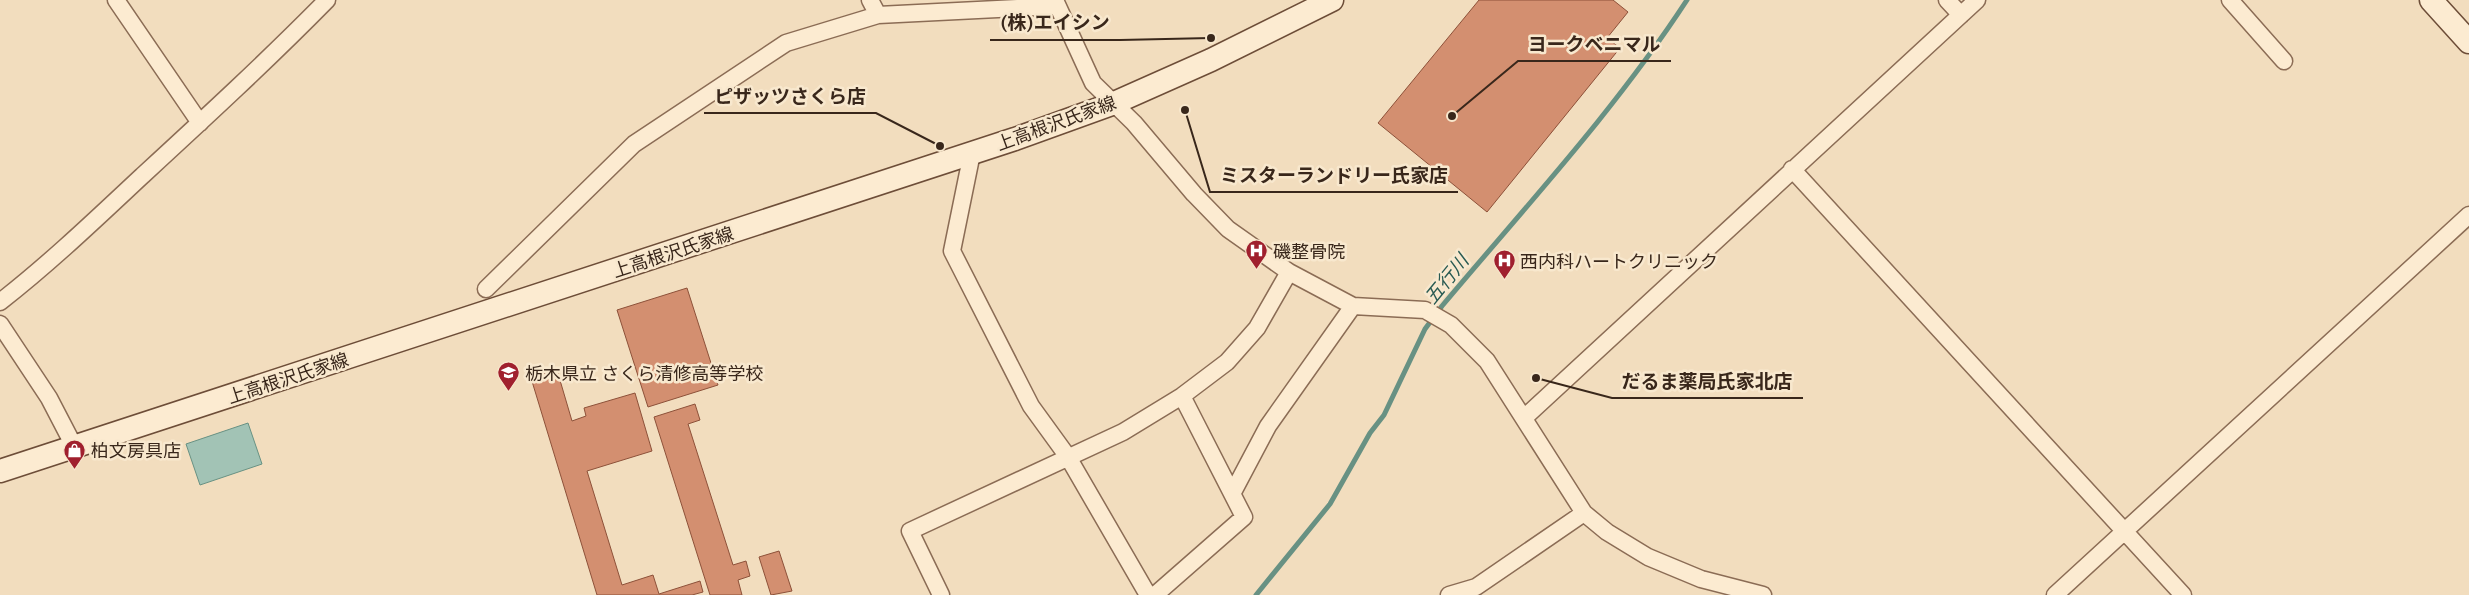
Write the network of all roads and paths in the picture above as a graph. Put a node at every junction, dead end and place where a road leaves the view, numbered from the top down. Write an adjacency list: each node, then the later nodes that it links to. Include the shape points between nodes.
1 (116, 0): 15 (street)
2 (327, 0): 15 (street)
3 (870, 0): 10 (street)
4 (1332, 0): 14 (main road, 上高根沢氏家線, via 1211,60)
5 (1946, 0): 11 (street)
6 (1978, 0): 11 (street)
7 (2230, 0): 13 (street)
8 (2431, 0): 12 (main road)
9 (1056, 3): 10 (street); 14 (street, via 1093,83)
10 (878, 15): 20 (street, via 786,43 634,144)
11 (1961, 15): 17 (street)
12 (2469, 42)
13 (2284, 61)
14 (1112, 104): 16 (main road, 上高根沢氏家線); 19 (street, via 1134,123 1228,230)
15 (200, 123): 21 (street, via 38,272)
16 (972, 153): 26 (main road, 上高根沢氏家線); 27 (street, via 952,251 1031,406)
17 (1792, 169): 25 (street); 31 (street)
18 (2469, 216): 31 (street)
19 (1289, 272): 22 (street); 24 (street, via 1257,328 1227,362)
20 (486, 289)
21 (0, 302)
22 (1353, 306): 25 (street, via 1424,310 1451,325 1487,361); 29 (street, via 1268,426)
23 (0, 324): 26 (street, via 49,398)
24 (1182, 396): 27 (street, via 1123,432); 29 (street)
25 (1524, 418): 30 (street)
26 (75, 448): 28 (main road, 上高根沢氏家線)
27 (1068, 457): 32 (street, via 910,531); 33 (street)
28 (0, 471)
29 (1232, 494): 34 (street, via 1244,517)
30 (1584, 513): 35 (street, via 1476,587); 36 (street, via 1607,532 1648,556 1701,579)
31 (2124, 531): 37 (street); 38 (street)
32 (941, 595)
33 (1148, 595)
34 (1155, 595)
35 (1449, 595)
36 (1763, 595)
37 (2055, 595)
38 (2183, 595)

